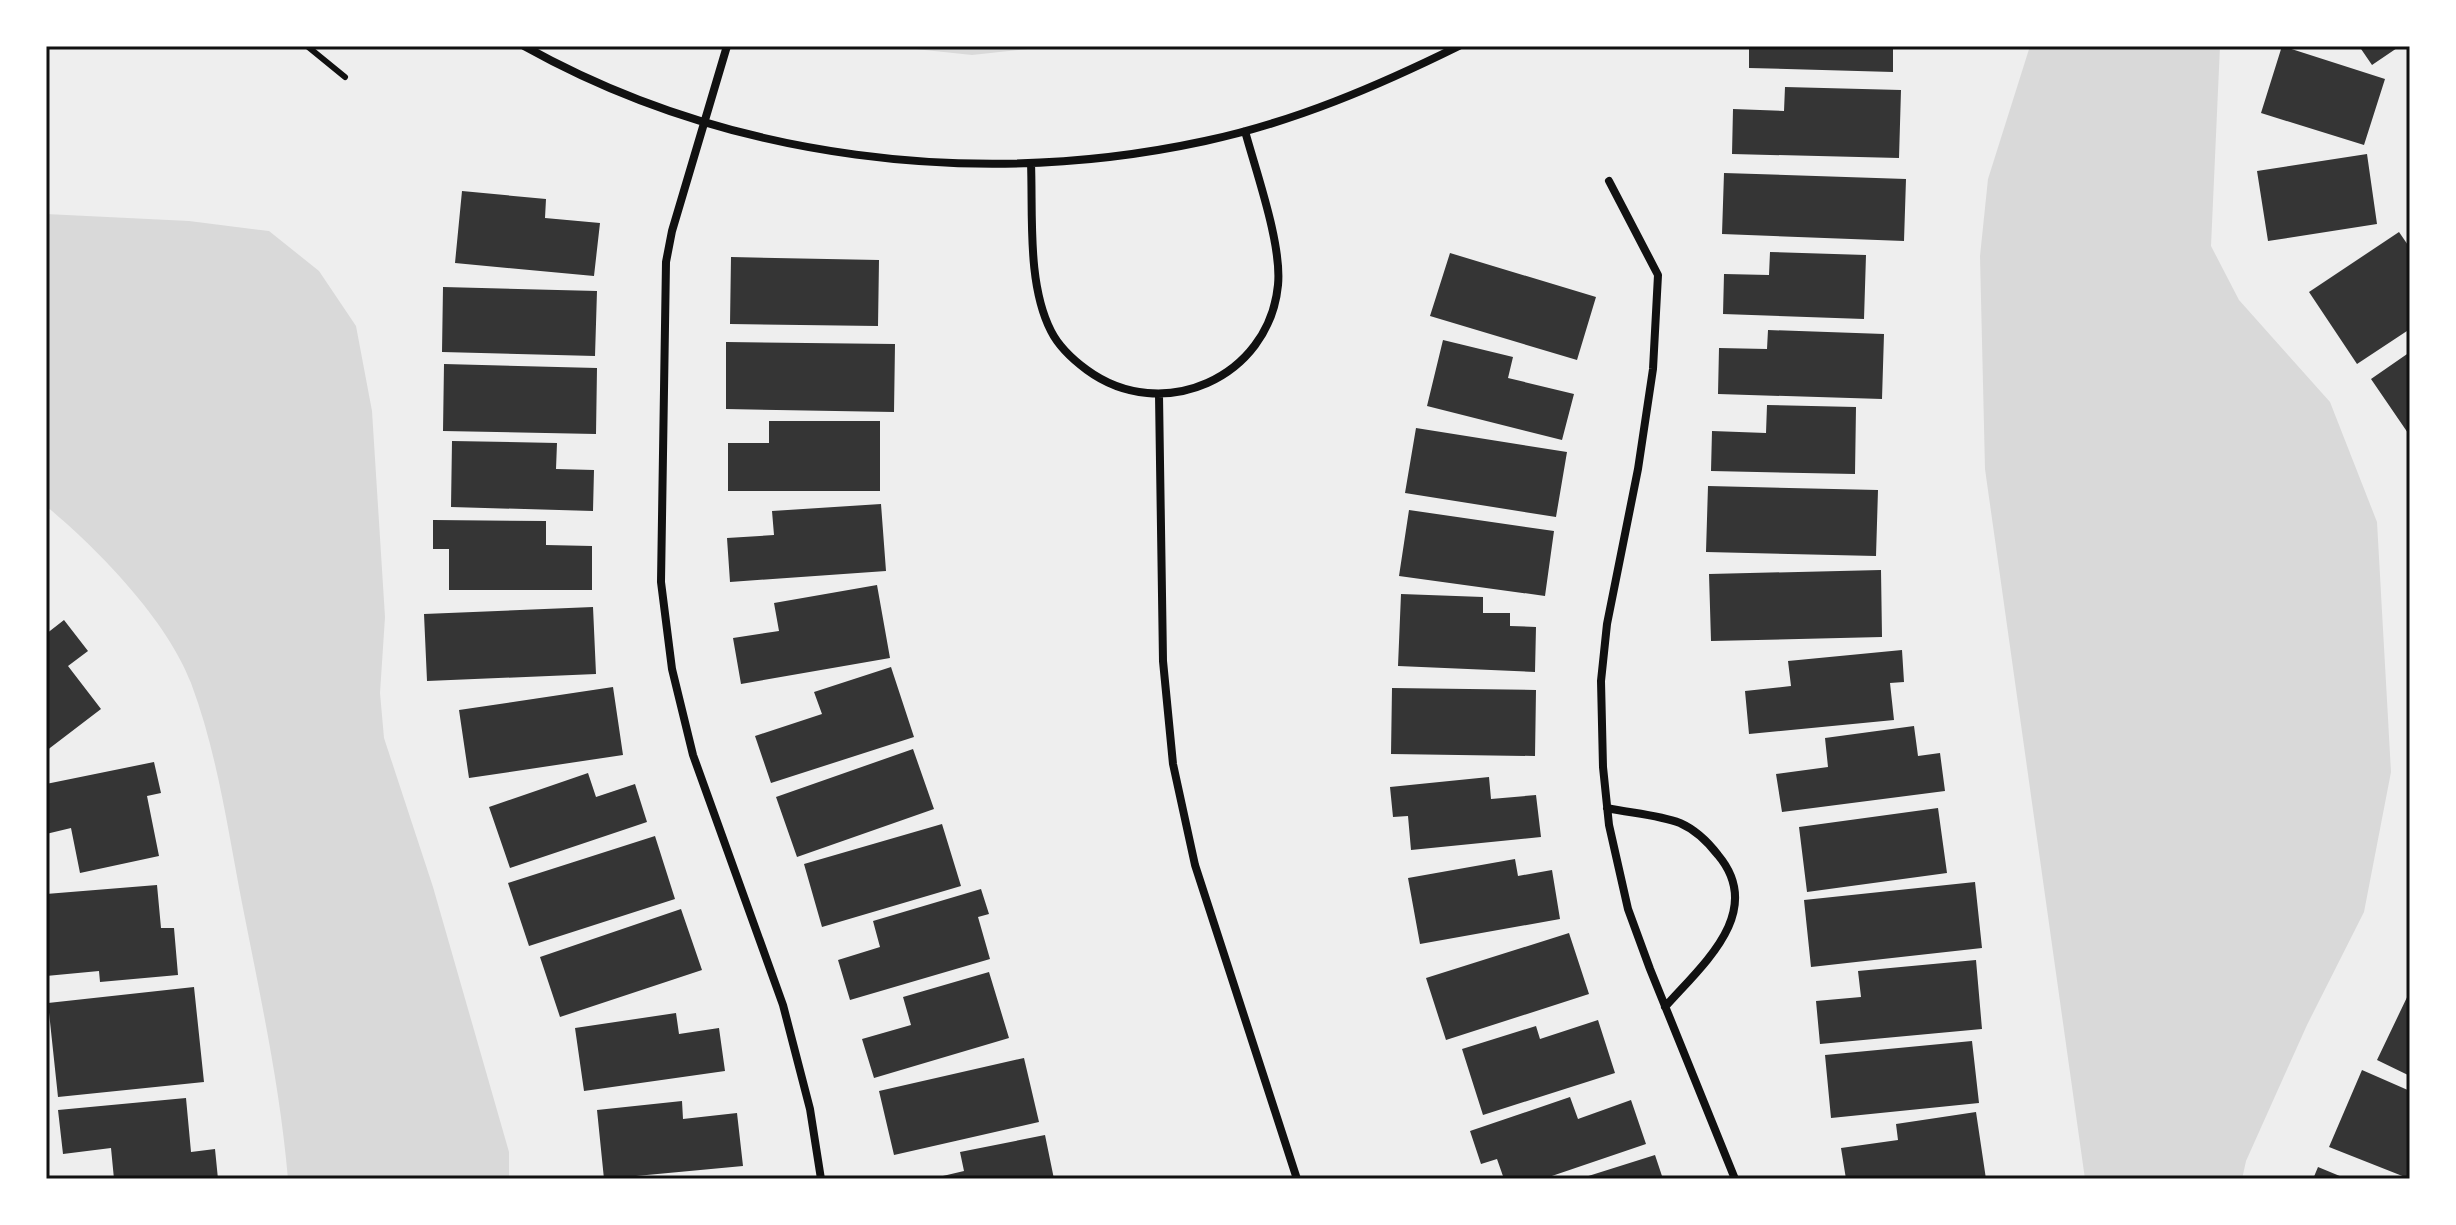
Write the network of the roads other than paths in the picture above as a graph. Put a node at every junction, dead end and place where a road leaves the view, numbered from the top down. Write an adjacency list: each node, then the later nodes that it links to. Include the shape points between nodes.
1 (307, 46): 5 (lane)
2 (524, 46): 6 (street, via 635,98)
3 (727, 46): 6 (street)
4 (1459, 46): 7 (street, via 1378,85)
5 (345, 77)
6 (704, 121): 8 (street, via 874,157); 13 (street, via 666,262 661,582 672,669 693,755 783,1005 810,1109)
7 (1245, 131): 8 (street, via 1137,154); 10 (street, via 1278,256 1272,313 1260,339 1219,378 1193,390)
8 (1031, 163): 10 (street, via 1036,278 1052,333 1069,356 1104,383)
9 (1609, 181): 11 (street, via 1658,275 1653,369 1601,681)
10 (1159, 395): 14 (street, via 1163,661 1173,764 1195,865)
11 (1607, 808): 12 (street, via 1628,909); 12 (street, via 1680,823 1705,839 1726,864 1736,892 1732,921 1716,949)
12 (1665, 1007): 15 (street)
13 (821, 1179)
14 (1297, 1179)
15 (1735, 1179)

